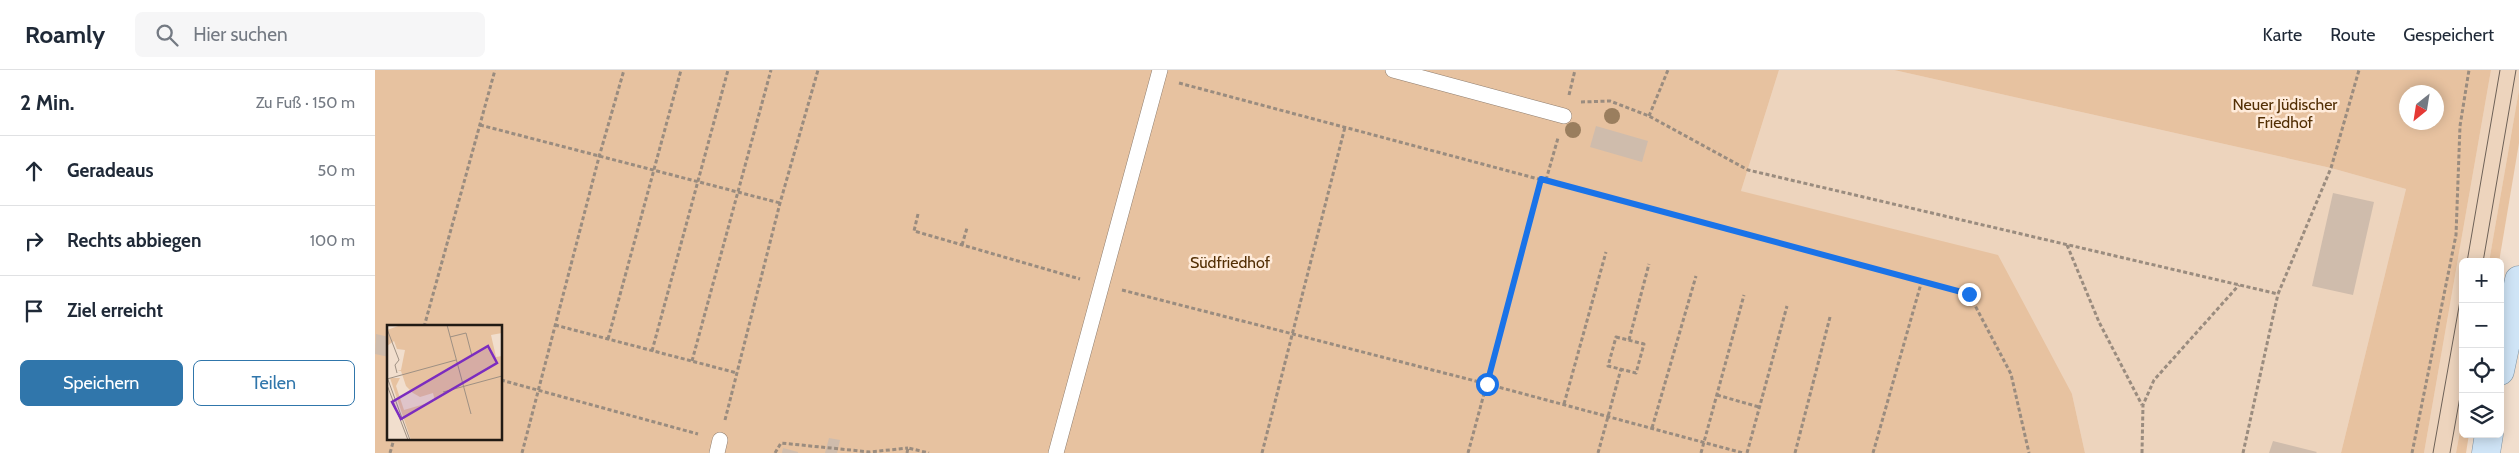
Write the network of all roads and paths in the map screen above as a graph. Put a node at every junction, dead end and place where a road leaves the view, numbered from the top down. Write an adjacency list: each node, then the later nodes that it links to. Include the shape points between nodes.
1 (495, 70): 15 (path)
2 (624, 70): 17 (path)
3 (681, 70): 18 (path)
4 (728, 70): 20 (path)
5 (771, 70): 21 (path)
6 (818, 70): 22 (path)
7 (1393, 70): 13 (lane)
8 (1668, 70): 14 (path)
9 (2359, 70): 34 (path, via 2331,168)
10 (2469, 70): 82 (path, via 2460,126 2456,234)
11 (1159, 74): 16 (path); 32 (lane)
12 (1577, 102): 14 (path, via 1610,102)
13 (1564, 116)
14 (1649, 116): 26 (path, via 1748,170)
15 (480, 125): 17 (path); 38 (path)
16 (1345, 127): 19 (path); 40 (path)
17 (599, 157): 18 (path); 39 (path)
18 (654, 170): 20 (path); 41 (path)
19 (1541, 179): 30 (path); 49 (path)
20 (698, 182): 21 (path); 43 (path)
21 (737, 192): 22 (path); 45 (path)
22 (780, 203): 47 (path)
23 (918, 214): 25 (path, via 914,231)
24 (967, 228): 25 (path)
25 (962, 245): 32 (path)
26 (2067, 245): 33 (path); 53 (path, via 2099,322)
27 (1607, 252): 52 (path)
28 (1649, 264): 42 (path)
29 (1696, 276): 56 (path)
30 (1922, 280): 78 (path); 79 (path, via 1969,294 2011,374)
31 (2519, 280): 44 (main road)
32 (1101, 285): 40 (path); 70 (lane)
33 (2239, 285): 34 (path); 53 (path, via 2155,380)
34 (2278, 294): 81 (path)
35 (1744, 295): 51 (path)
36 (1787, 306): 54 (path)
37 (1830, 317): 77 (path)
38 (425, 325)
39 (555, 325): 41 (path); 50 (path)
40 (1292, 334): 49 (path); 71 (path)
41 (608, 339): 43 (path)
42 (1629, 340): 46 (path, via 1616,337 1612,351 1608,366); 46 (path, via 1644,344 1638,366 1636,373)
43 (651, 351): 45 (path)
44 (2504, 352)
45 (691, 361): 47 (path)
46 (1621, 369): 55 (path)
47 (737, 373): 60 (path)
48 (503, 381): 50 (path)
49 (1487, 384): 52 (path); 72 (path)
50 (537, 391): 60 (path); 65 (path)
51 (1717, 395): 54 (path); 59 (path)
52 (1564, 404): 55 (path)
53 (2143, 405): 80 (path)
54 (1760, 407): 76 (path)
55 (1608, 416): 56 (path); 73 (path)
56 (1652, 428): 59 (path)
57 (2488, 438): 83 (main road)
58 (394, 440): 64 (path)
59 (1703, 442): 74 (path); 75 (path)
60 (719, 447)
61 (811, 447): 63 (path); 66 (path, via 781,444); 67 (path)
62 (908, 448): 63 (path); 68 (path); 69 (path)
63 (850, 451)
64 (390, 453)
65 (522, 453)
66 (775, 453)
67 (810, 453)
68 (907, 453)
69 (929, 453)
70 (1056, 453)
71 (1262, 453)
72 (1468, 453)
73 (1598, 453)
74 (1701, 453)
75 (1743, 453)
76 (1747, 453)
77 (1795, 453)
78 (1873, 453)
79 (2029, 453)
80 (2142, 453)
81 (2243, 453)
82 (2412, 453)
83 (2485, 453)

